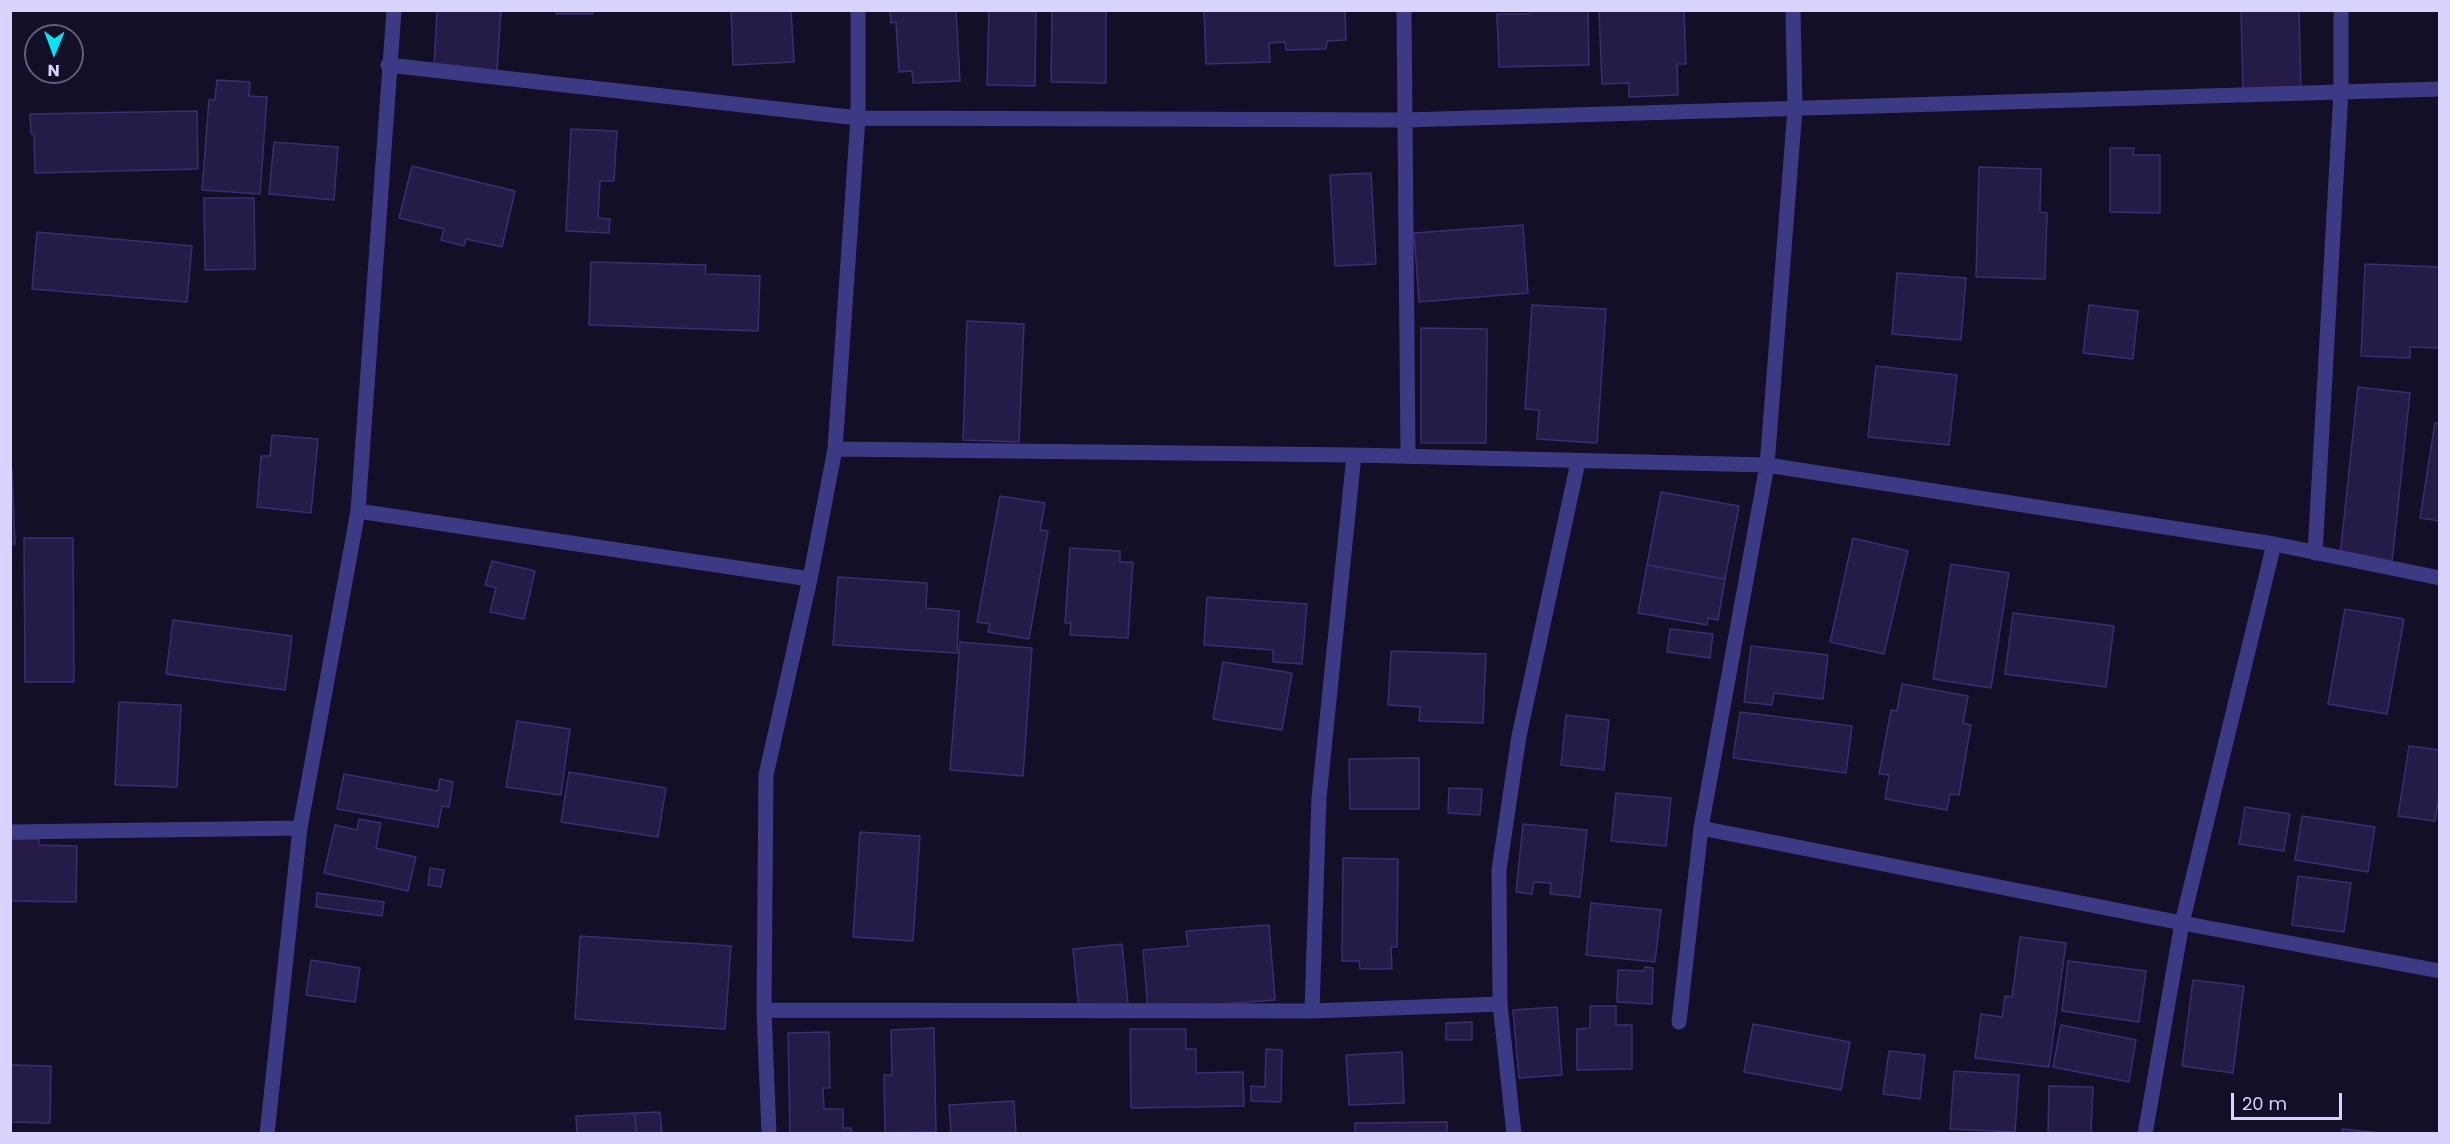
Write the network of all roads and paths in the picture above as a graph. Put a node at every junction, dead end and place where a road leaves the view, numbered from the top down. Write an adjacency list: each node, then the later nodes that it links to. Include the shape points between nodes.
1 (393, 10): 6 (street)
2 (858, 10): 10 (street)
3 (1404, 10): 11 (street)
4 (1793, 10): 9 (street)
5 (2341, 10): 8 (street)
6 (388, 64): 10 (street); 17 (street)
7 (2439, 89): 8 (street)
8 (2341, 91): 9 (street); 19 (street)
9 (1795, 109): 11 (street); 16 (street)
10 (858, 118): 11 (street); 12 (street)
11 (1406, 120): 14 (street)
12 (835, 449): 13 (street); 21 (street)
13 (1354, 455): 14 (street); 29 (street, via 1319,798)
14 (1408, 456): 15 (street)
15 (1578, 462): 16 (street); 27 (street, via 1519,736 1499,870)
16 (1767, 465): 18 (street); 23 (street)
17 (358, 511): 21 (street); 22 (street)
18 (2274, 544): 19 (street); 25 (street)
19 (2315, 553): 20 (street)
20 (2439, 578)
21 (810, 579): 28 (street, via 766,775)
22 (300, 828): 24 (street); 31 (street)
23 (1701, 828): 25 (street); 30 (street)
24 (10, 832)
25 (2182, 923): 26 (street); 34 (street)
26 (2439, 971)
27 (1500, 1004): 29 (street); 33 (street)
28 (764, 1010): 29 (street); 32 (street)
29 (1312, 1011)
30 (1679, 1023)
31 (267, 1134)
32 (769, 1134)
33 (1514, 1134)
34 (2145, 1134)

